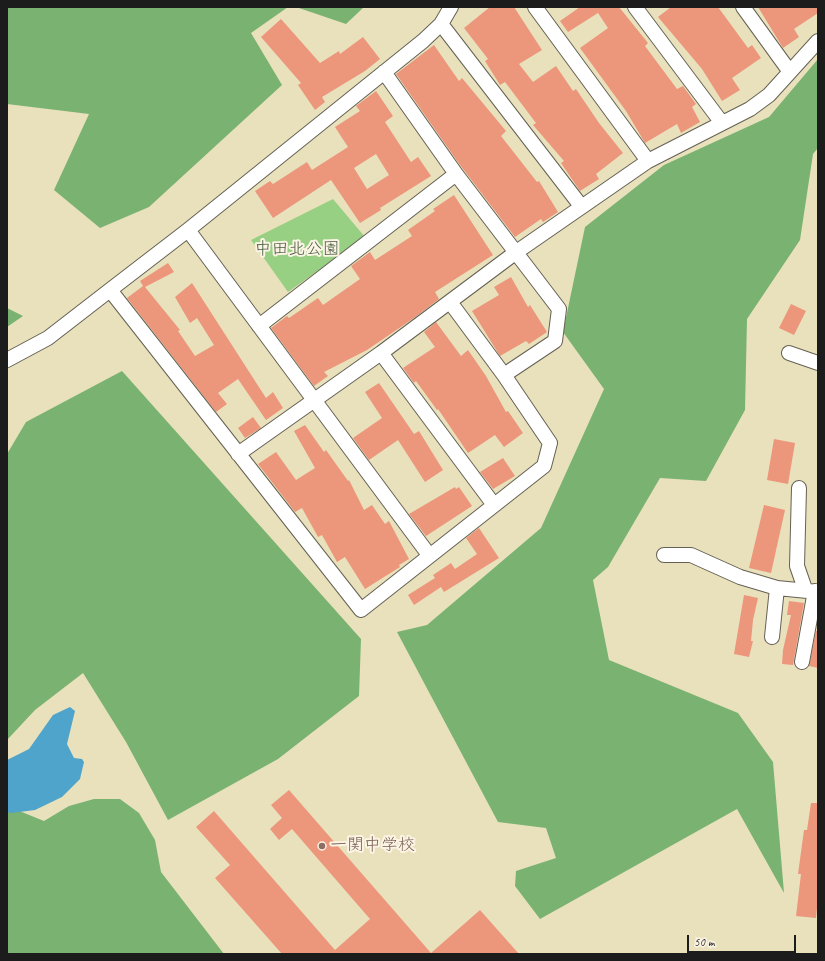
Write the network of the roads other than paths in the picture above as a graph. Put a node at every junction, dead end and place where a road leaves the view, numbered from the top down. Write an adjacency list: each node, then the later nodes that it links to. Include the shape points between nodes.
1 (451, 7): 5 (street)
2 (635, 7): 9 (street)
3 (743, 7): 8 (street)
4 (541, 9): 10 (street)
5 (441, 24): 7 (street, via 424,41); 12 (street)
6 (818, 41): 8 (street)
7 (384, 72): 11 (street); 13 (street)
8 (790, 72): 9 (street, via 769,95 750,109)
9 (722, 123): 10 (street)
10 (648, 161): 12 (street)
11 (456, 174): 14 (street); 17 (street)
12 (581, 206): 14 (street)
13 (188, 230): 15 (street); 17 (street)
14 (515, 253): 16 (street); 22 (street, via 559,309 555,340)
15 (110, 290): 20 (street, via 48,338); 24 (street)
16 (450, 302): 18 (street); 22 (street)
17 (259, 326): 23 (street)
18 (381, 353): 23 (street); 26 (street)
19 (789, 353): 21 (street)
20 (7, 360)
21 (818, 363)
22 (504, 375): 26 (street, via 550,443 544,466)
23 (314, 400): 24 (street); 27 (street)
24 (238, 454): 27 (street, via 361,610)
25 (799, 488): 30 (street, via 797,566)
26 (494, 505): 27 (street)
27 (429, 555)
28 (664, 555): 29 (street, via 691,555 740,577)
29 (777, 588): 30 (street); 31 (street)
30 (813, 591): 32 (street)
31 (772, 637)
32 (802, 662)

